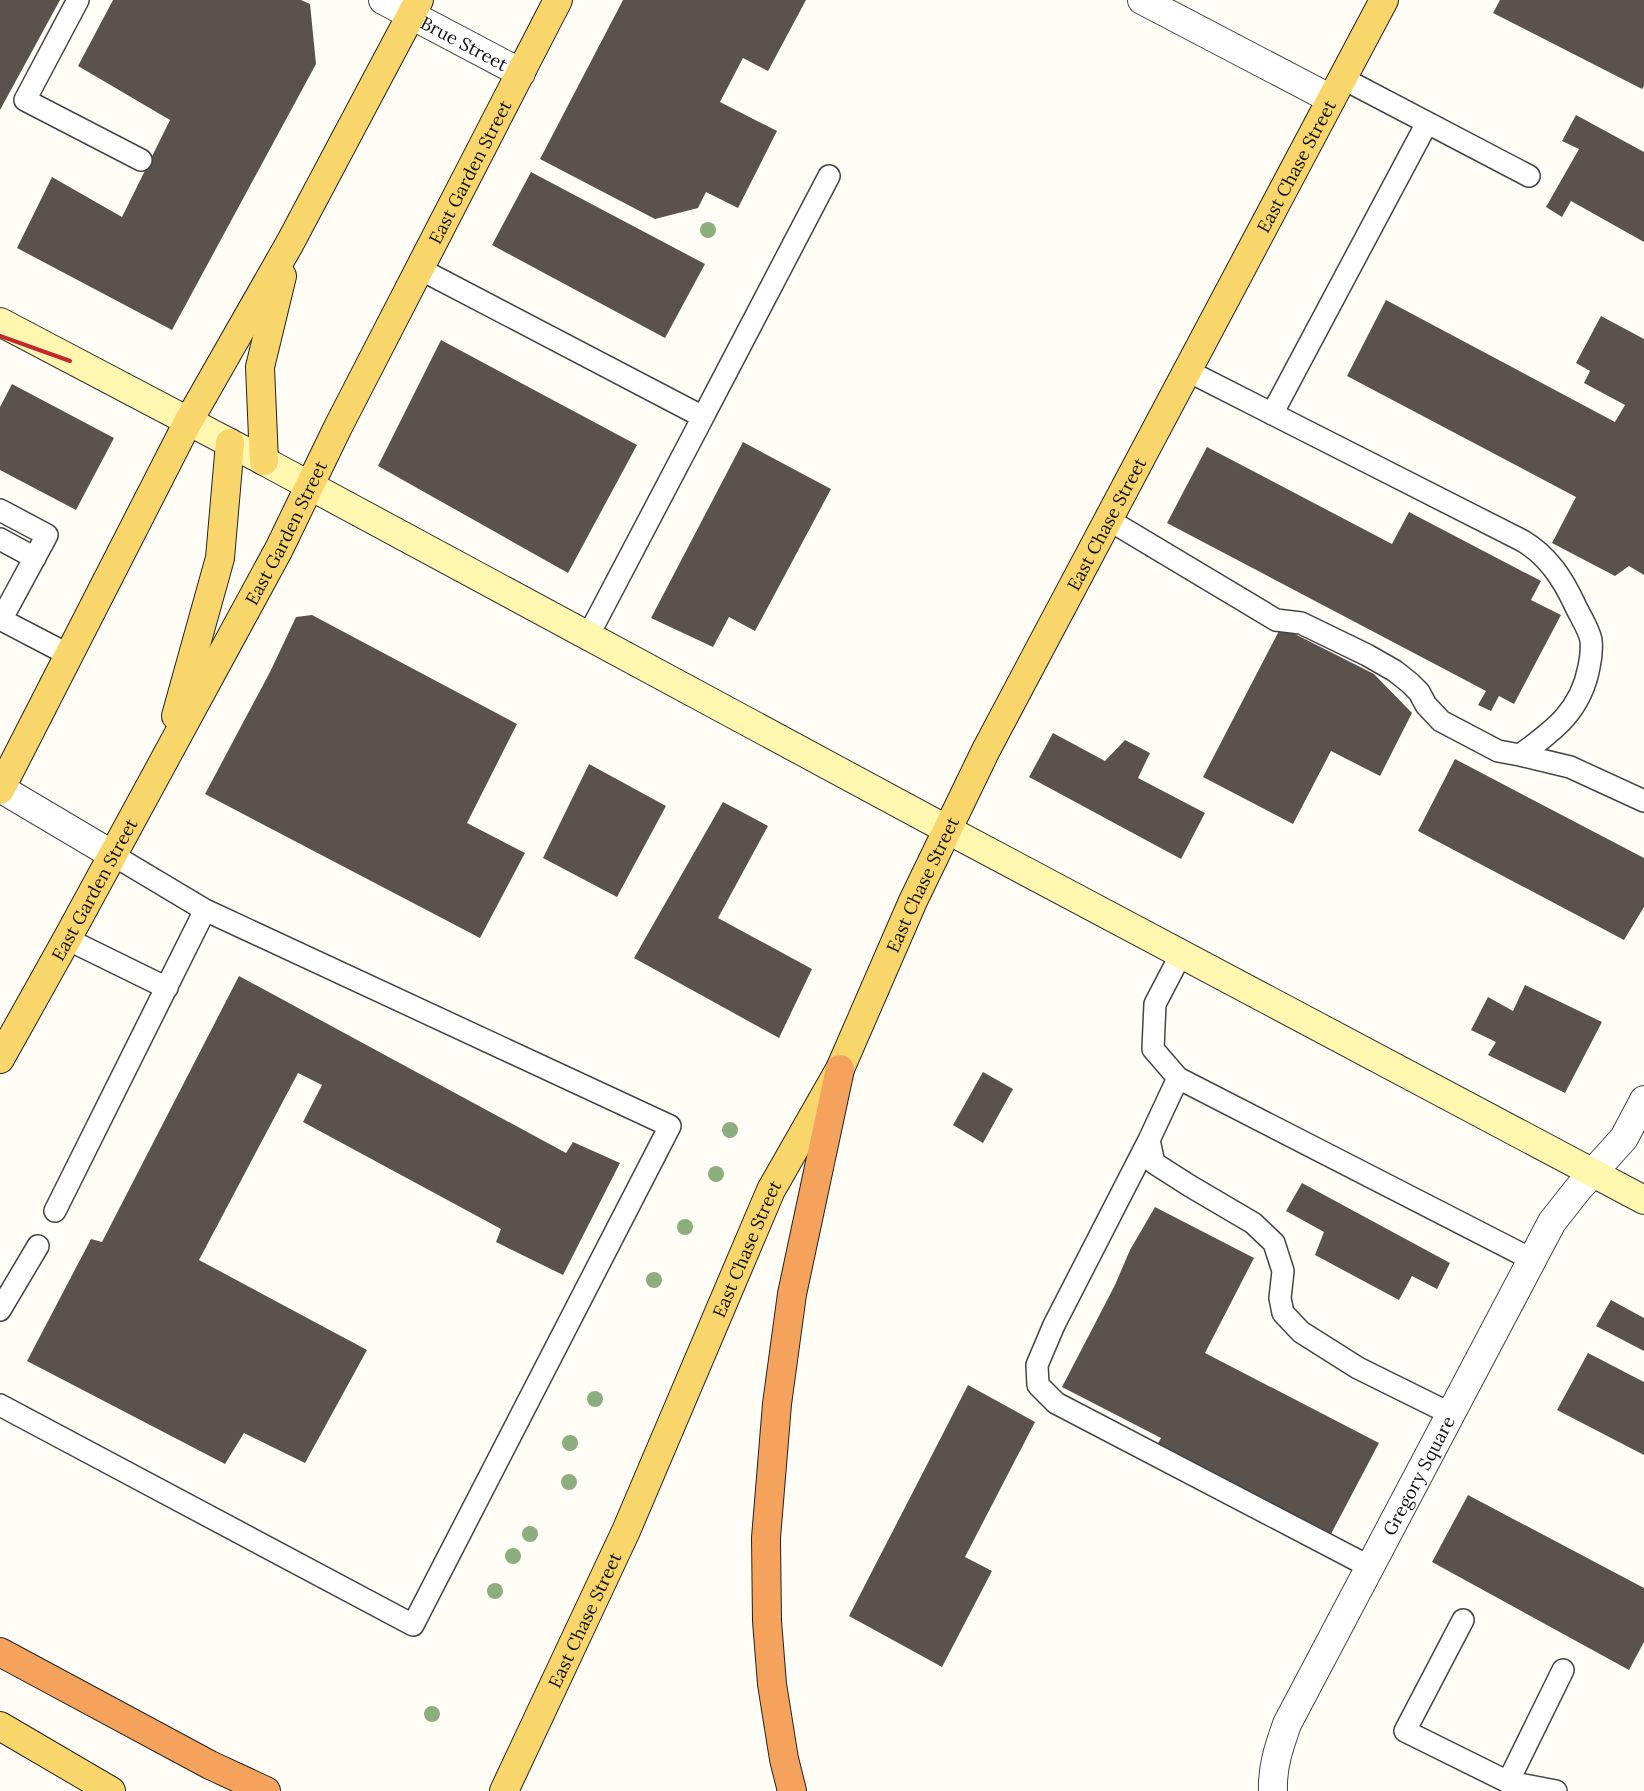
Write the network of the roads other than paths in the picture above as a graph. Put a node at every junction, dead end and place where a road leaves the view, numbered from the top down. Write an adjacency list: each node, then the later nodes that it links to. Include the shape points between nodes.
1 (78, 0): 10 (lane, via 25,100)
2 (383, 0): 6 (street, Brue Street)
3 (558, 0): 7 (main road, East Garden Street)
4 (1142, 0): 8 (street)
5 (1384, 0): 8 (main road, East Chase Street)
6 (415, 7): 7 (street, Brue Street); 13 (main road)
7 (521, 73): 14 (main road, East Garden Street)
8 (1337, 89): 9 (lane); 16 (main road, East Chase Street)
9 (1427, 123): 12 (lane); 17 (lane)
10 (141, 160)
11 (829, 176): 18 (lane)
12 (1529, 176)
13 (290, 243): 19 (main road); 21 (main road, via 260,368)
14 (420, 269): 18 (lane); 22 (main road, East Garden Street)
15 (0, 322): 19 (street)
16 (1188, 371): 17 (lane); 24 (main road, East Chase Street)
17 (1272, 414): 30 (lane, via 1523,541 1553,567 1566,586 1591,639 1587,679 1564,719)
18 (703, 417): 28 (lane)
19 (188, 422): 20 (street); 29 (main road)
20 (230, 443): 21 (street); 31 (main road, via 220,558)
21 (264, 461): 22 (street)
22 (308, 485): 28 (street); 31 (main road, East Garden Street, via 279,549)
23 (0, 510): 26 (lane, via 47,535)
24 (1108, 520): 30 (lane, via 1276,620 1301,623 1367,655 1410,683 1441,721 1498,751); 34 (main road, East Chase Street, via 986,750)
25 (0, 540): 26 (lane)
26 (35, 558): 27 (lane)
27 (1, 620): 29 (lane)
28 (588, 636): 34 (street)
29 (69, 655): 32 (main road)
30 (1520, 755): 33 (lane, via 1570,767)
31 (163, 764): 35 (main road, East Garden Street)
32 (0, 789): 35 (street)
33 (1644, 801)
34 (948, 830): 38 (street); 41 (main road, East Chase Street, via 913,901)
35 (113, 855): 36 (lane); 37 (main road, East Garden Street)
36 (205, 910): 39 (lane); 51 (lane, via 670,1126 413,1625)
37 (67, 939): 39 (lane); 40 (main road, East Garden Street)
38 (1181, 954): 42 (lane, via 1155,1004 1153,1049); 45 (street)
39 (167, 988): 47 (lane)
40 (0, 1059)
41 (840, 1069): 63 (main road, East Chase Street, via 772,1190 626,1532); 64 (highway, via 792,1294 777,1404 766,1538 772,1684)
42 (1178, 1078): 44 (lane); 49 (lane)
43 (1644, 1100): 45 (street, Gregory Square, via 1624,1138)
44 (1149, 1140): 52 (lane, via 1154,1163 1253,1224 1274,1243 1283,1271 1280,1298 1283,1313 1301,1332 1358,1368); 53 (lane, via 1054,1325 1037,1364 1038,1385 1056,1403)
45 (1592, 1173): 46 (street); 49 (street, Gregory Square, via 1552,1222)
46 (1644, 1200)
47 (55, 1211)
48 (38, 1246): 50 (lane)
49 (1532, 1260): 52 (street, Gregory Square)
50 (0, 1310)
51 (0, 1405)
52 (1451, 1414): 53 (street, Gregory Square)
53 (1370, 1568): 65 (street, Gregory Square, via 1287,1724 1275,1759)
54 (1463, 1620): 60 (lane, via 1406,1732)
55 (0, 1652): 62 (highway, via 210,1765)
56 (1563, 1670): 60 (lane)
57 (0, 1726): 59 (main road)
58 (0, 1736): 59 (street)
59 (34, 1747): 61 (main road)
60 (1508, 1782): 66 (lane)
61 (111, 1791)
62 (266, 1791)
63 (504, 1791)
64 (792, 1791)
65 (1273, 1791)
66 (1556, 1791)

